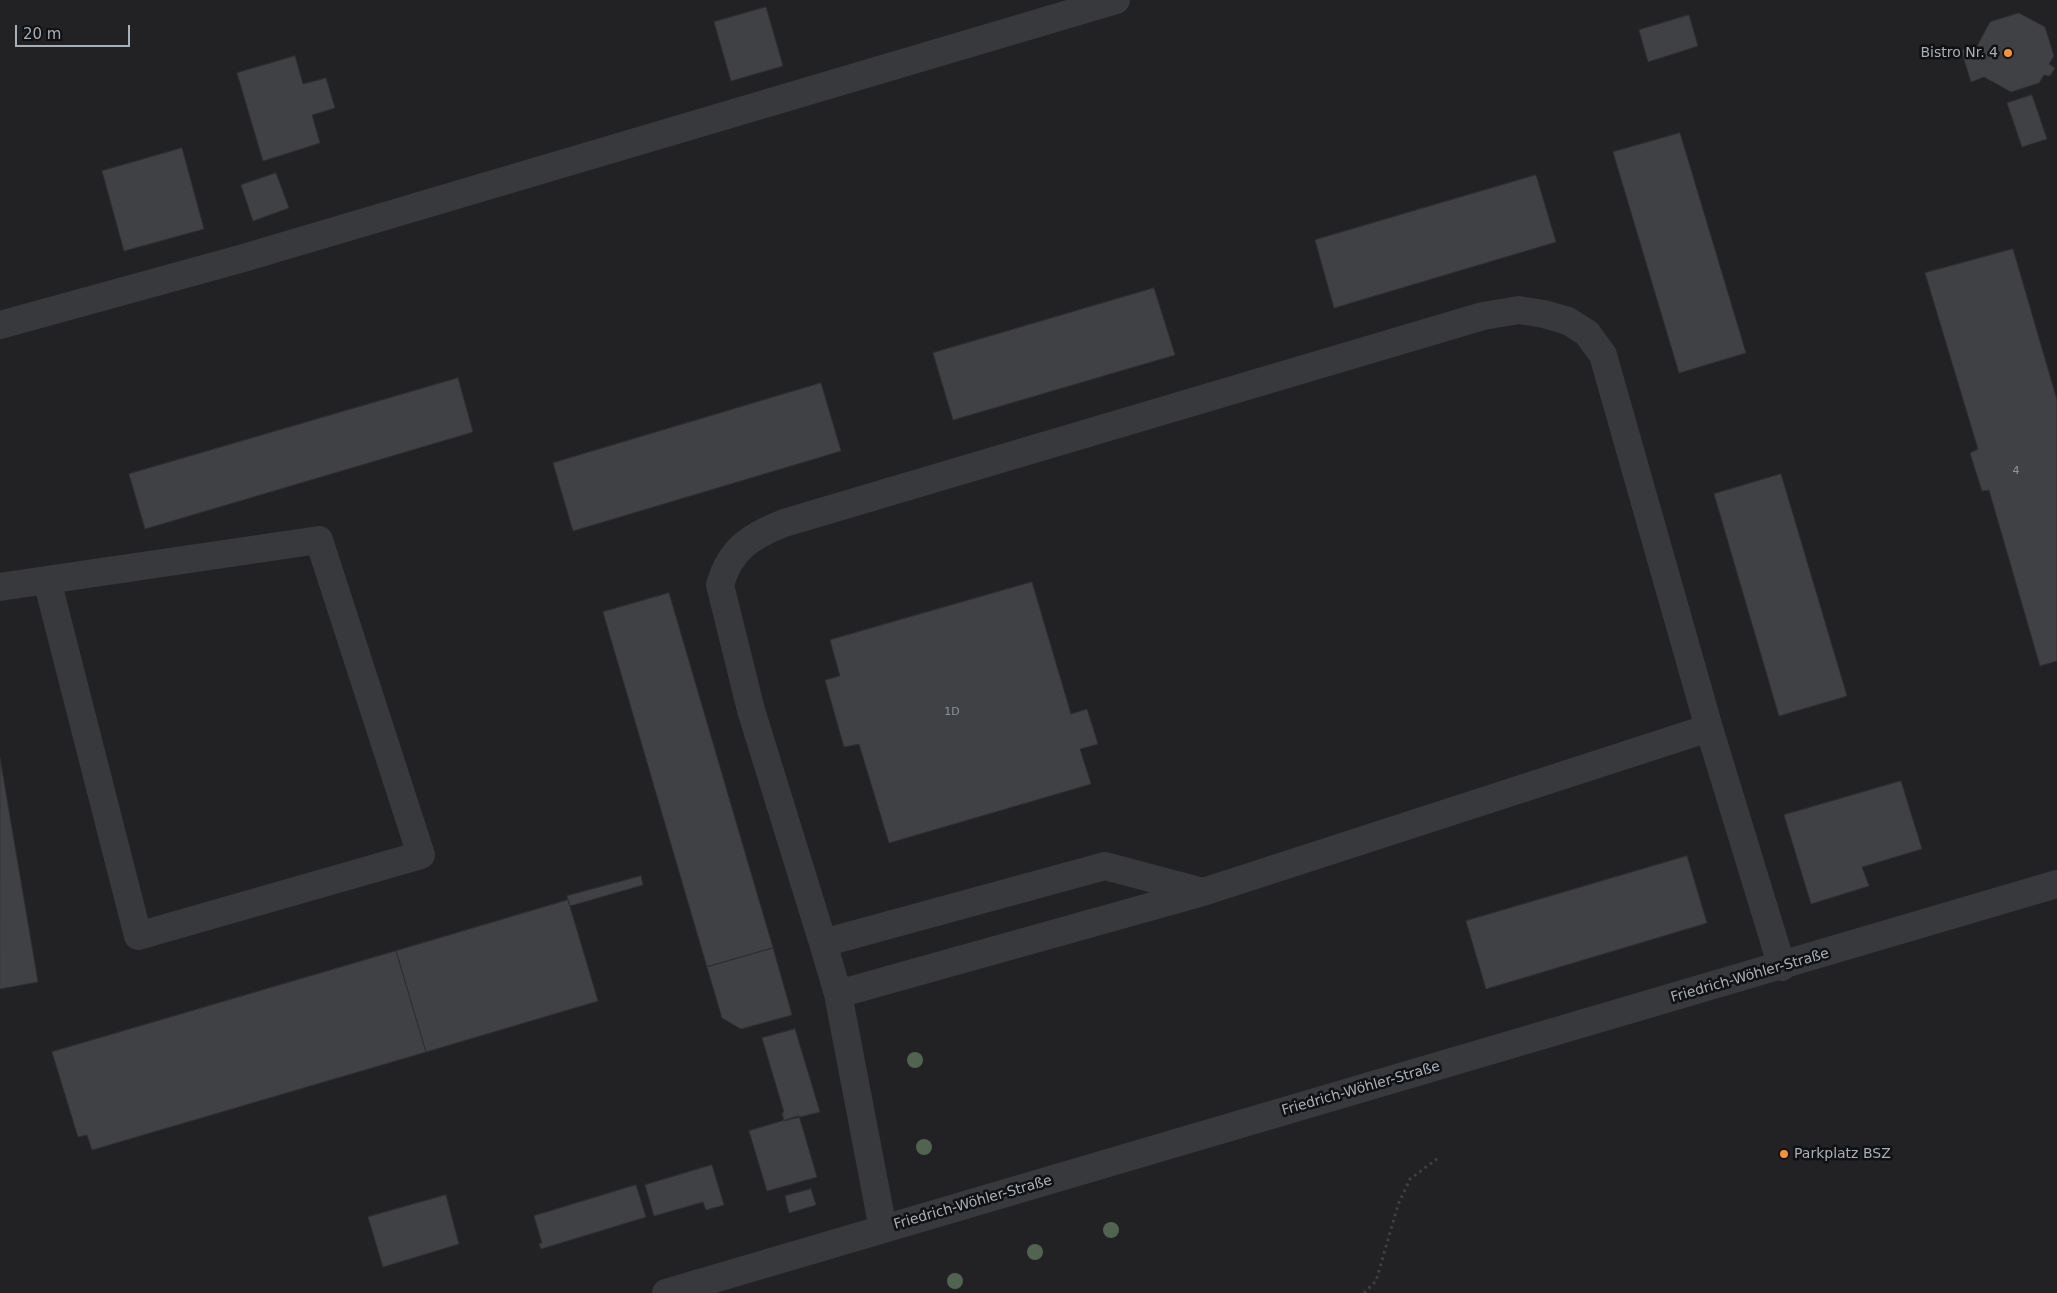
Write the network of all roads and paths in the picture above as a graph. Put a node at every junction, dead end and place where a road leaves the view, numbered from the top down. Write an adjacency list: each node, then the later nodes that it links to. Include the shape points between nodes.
1 (1116, 0): 2 (street, via 240,259)
2 (0, 324)
3 (47, 580): 3 (street, via 138,936 421,854 319,540); 4 (street)
4 (0, 587)
5 (1709, 728): 7 (street); 8 (street, via 1603,355 1587,333 1560,319 1519,310 1482,316 784,523 757,534 737,550 720,585 751,710); 9 (street)
6 (2057, 884): 9 (street, Friedrich-Wöhler-Straße)
7 (1203, 892): 8 (street, via 1105,866); 10 (street)
8 (823, 943): 10 (street)
9 (1782, 967): 12 (street, Friedrich-Wöhler-Straße)
10 (838, 994): 12 (street)
11 (1438, 1158): 14 (path, via 1410,1178 1398,1205 1376,1281)
12 (883, 1229): 13 (street, Friedrich-Wöhler-Straße)
13 (666, 1293)
14 (1364, 1293)

